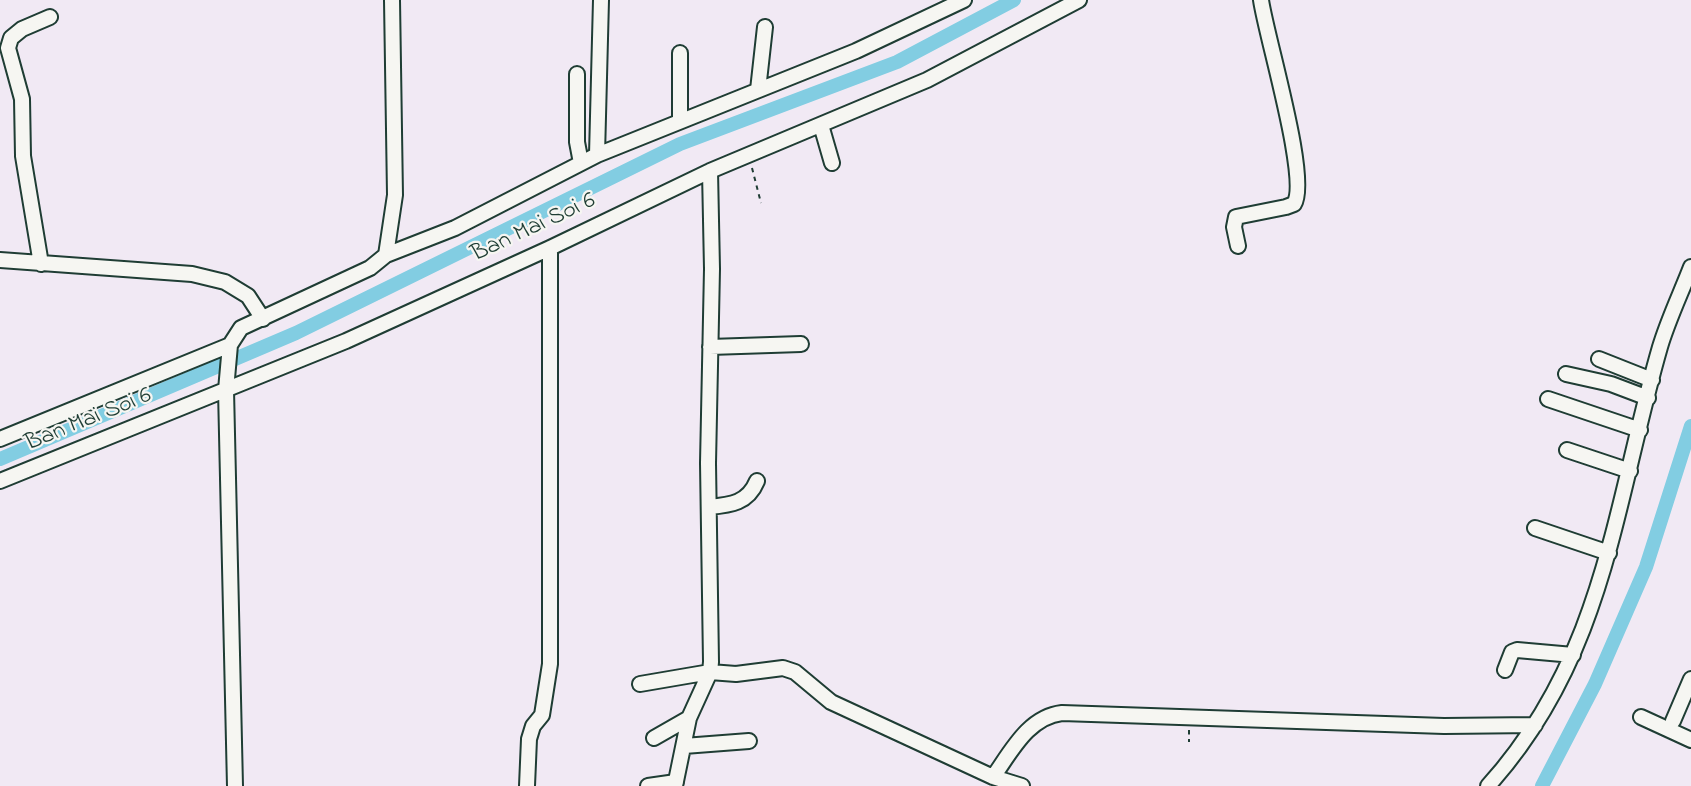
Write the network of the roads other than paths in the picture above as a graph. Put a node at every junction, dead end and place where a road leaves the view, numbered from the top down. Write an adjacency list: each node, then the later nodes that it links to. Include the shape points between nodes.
1 (392, 0): 19 (street, via 395,195)
2 (602, 0): 13 (street)
3 (964, 0): 10 (street, via 915,25)
4 (1079, 0): 12 (street, Ban Mai Soi 6, via 927,80)
5 (1261, 0): 17 (street, via 1299,192 1294,204 1287,207 1236,217)
6 (50, 17): 21 (street, via 22,29 11,38 8,48 22,99 23,156)
7 (765, 27): 10 (street)
8 (680, 53): 11 (street)
9 (577, 74): 14 (street, via 577,142)
10 (758, 90): 11 (street)
11 (680, 121): 13 (street)
12 (821, 125): 15 (street); 16 (street, Ban Mai Soi 6)
13 (597, 155): 14 (street)
14 (581, 163): 19 (street, via 455,228)
15 (832, 163)
16 (710, 171): 18 (street, Ban Mai Soi 6); 25 (street)
17 (1238, 246)
18 (550, 248): 30 (street, Ban Mai Soi 6, via 346,341); 58 (street, via 550,664 542,715 529,739)
19 (386, 255): 23 (street, via 370,268)
20 (0, 260): 21 (street)
21 (41, 264): 23 (street, via 192,274 225,282 248,296)
22 (1691, 267): 29 (street)
23 (263, 319): 26 (street, via 241,328)
24 (801, 344): 25 (street)
25 (710, 347): 39 (street)
26 (229, 350): 30 (street); 34 (street)
27 (1599, 359): 29 (street)
28 (1566, 374): 31 (street, via 1611,384)
29 (1652, 380): 31 (street)
30 (226, 385): 37 (street, Ban Mai Soi 6); 57 (street)
31 (1648, 398): 33 (street)
32 (1548, 399): 33 (street)
33 (1640, 430): 36 (street)
34 (0, 439)
35 (1567, 450): 36 (street)
36 (1630, 471): 41 (street)
37 (0, 481)
38 (757, 481): 39 (street, via 753,492 733,505)
39 (709, 507): 44 (street)
40 (1535, 528): 41 (street)
41 (1609, 553): 42 (street)
42 (1574, 655): 43 (street, via 1517,650 1512,652); 50 (street)
43 (1505, 670)
44 (710, 672): 46 (street); 48 (street); 55 (street, via 736,674 783,668 795,672 831,702)
45 (1691, 679): 49 (street)
46 (640, 684)
47 (1641, 717): 52 (street)
48 (689, 718): 51 (street); 54 (street)
49 (1672, 721)
50 (1535, 724): 55 (street, via 1444,726 1062,713 1048,715 1027,731); 61 (street)
51 (654, 738)
52 (1691, 740)
53 (749, 741): 54 (street)
54 (684, 746): 56 (street)
55 (993, 777): 60 (street)
56 (676, 784): 59 (street)
57 (235, 786)
58 (527, 786)
59 (648, 786)
60 (1022, 786)
61 (1488, 786)

